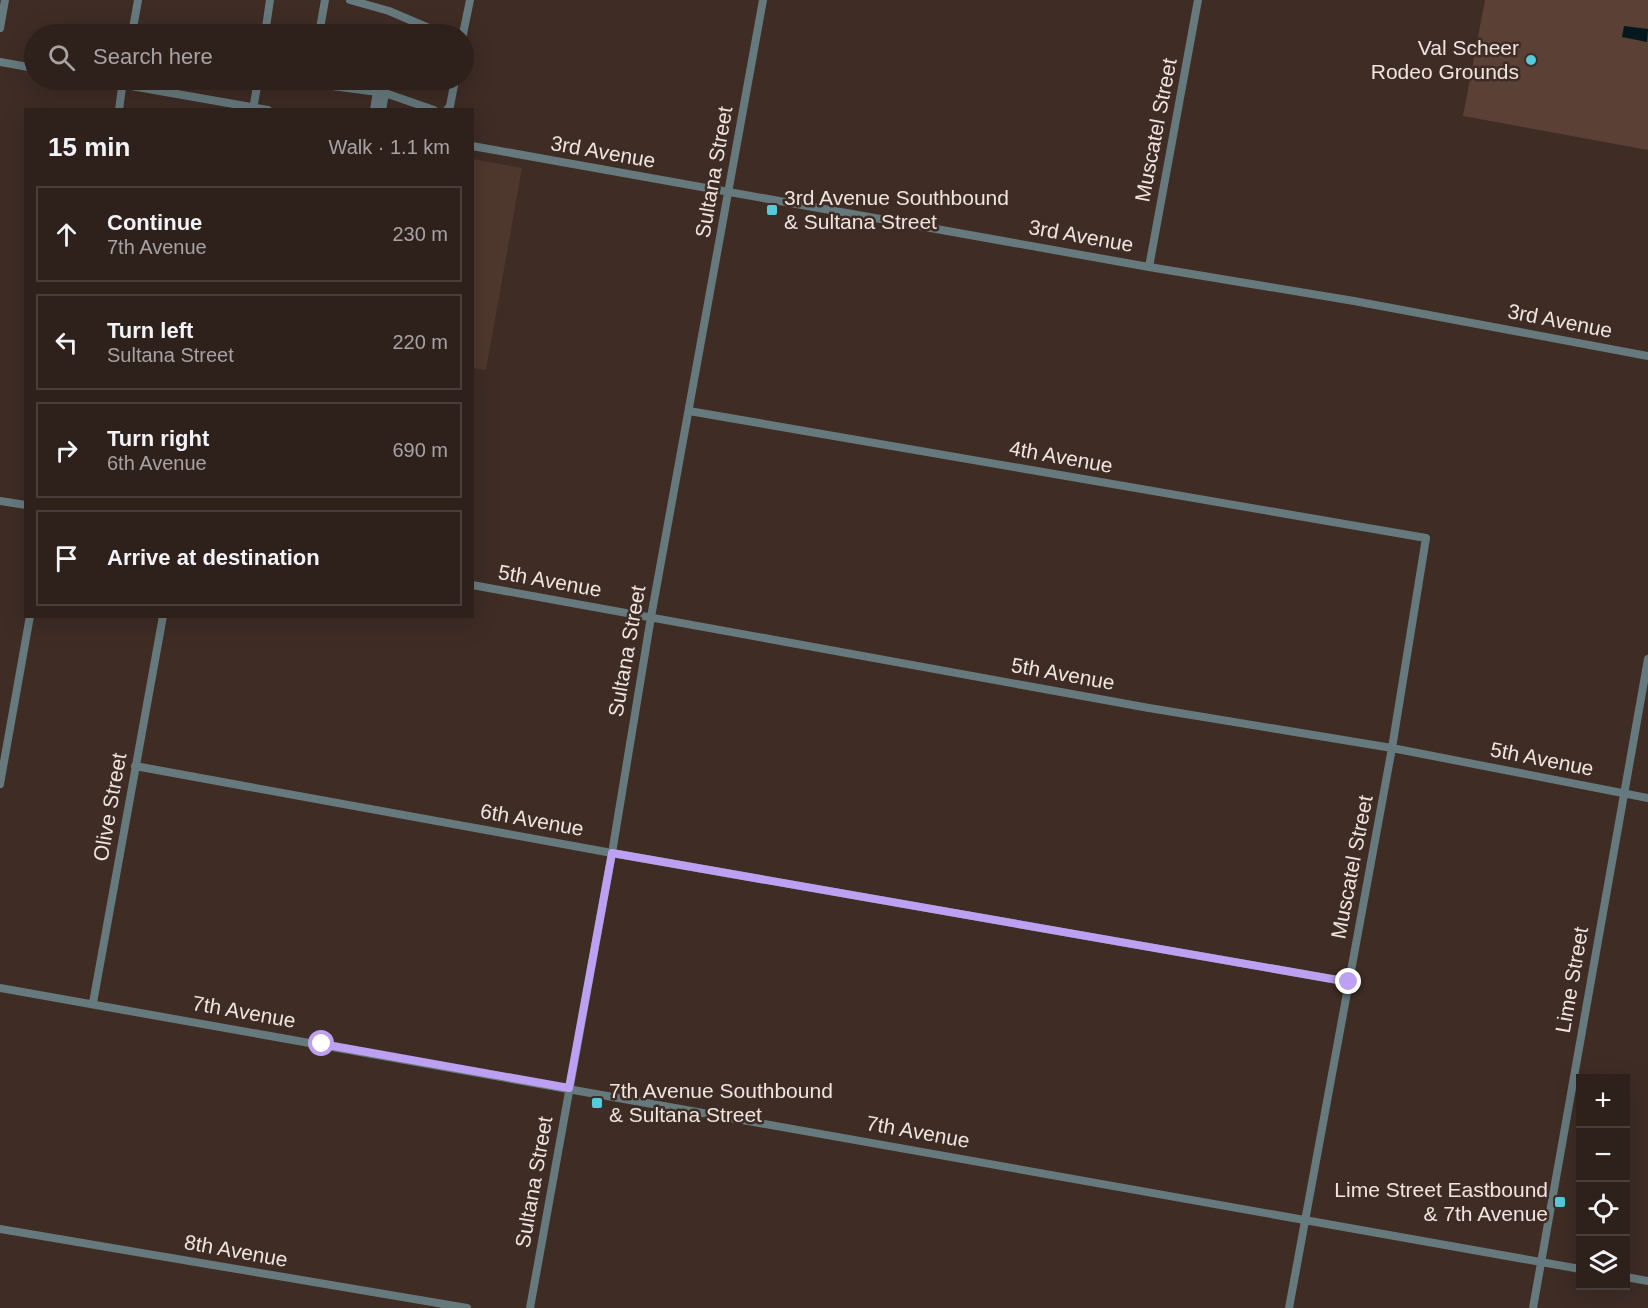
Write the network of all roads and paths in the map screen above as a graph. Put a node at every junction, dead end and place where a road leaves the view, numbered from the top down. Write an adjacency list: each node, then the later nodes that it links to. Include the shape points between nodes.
1 (5, 0): 14 (street)
2 (138, 0): 9 (street)
3 (270, 0): 10 (street)
4 (325, 0): 11 (street)
5 (350, 0): 12 (street)
6 (470, 0): 13 (street)
7 (763, 0): 30 (street, Sultana Street)
8 (1198, 0): 31 (street, Muscatel Street)
9 (134, 24)
10 (266, 24)
11 (321, 24)
12 (420, 24)
13 (465, 24)
14 (0, 28)
15 (0, 62): 16 (street)
16 (24, 66)
17 (122, 90): 23 (street)
18 (163, 90): 24 (street)
19 (256, 90): 24 (street)
20 (360, 90): 22 (street)
21 (453, 90): 28 (street)
22 (381, 93): 25 (street); 26 (street); 27 (street)
23 (118, 108)
24 (253, 108)
25 (375, 108)
26 (382, 108)
27 (428, 108)
28 (448, 108)
29 (474, 146): 30 (street, 3rd Avenue)
30 (728, 192): 31 (street, 3rd Avenue); 33 (street, Sultana Street)
31 (1149, 267): 32 (street, 3rd Avenue)
32 (1648, 356)
33 (689, 411): 36 (street, 4th Avenue); 38 (street, Sultana Street)
34 (0, 501): 35 (street)
35 (24, 505)
36 (1426, 538): 42 (street, Muscatel Street)
37 (474, 585): 38 (street, 5th Avenue)
38 (651, 617): 42 (street, 5th Avenue); 47 (street, Sultana Street)
39 (30, 618): 44 (street)
40 (163, 618): 43 (street, Olive Street)
41 (1648, 659): 45 (street, Lime Street)
42 (1392, 748): 45 (street, 5th Avenue); 48 (street, Muscatel Street)
43 (135, 766): 47 (street, 6th Avenue); 50 (street, Olive Street)
44 (0, 784)
45 (1624, 793): 46 (street, 5th Avenue); 54 (street, Lime Street)
46 (1648, 798)
47 (612, 853): 48 (street, 6th Avenue); 51 (street, Sultana Street)
48 (1349, 982): 52 (street, Muscatel Street)
49 (0, 988): 50 (street, 7th Avenue)
50 (93, 1003): 51 (street, 7th Avenue)
51 (569, 1088): 52 (street, 7th Avenue); 59 (street, Sultana Street)
52 (1305, 1219): 54 (street, 7th Avenue); 60 (street, Muscatel Street)
53 (0, 1229): 58 (street, 8th Avenue)
54 (1541, 1262): 55 (street, 7th Avenue); 61 (street, Lime Street)
55 (1576, 1268)
56 (1630, 1278): 57 (street)
57 (1648, 1281)
58 (467, 1308)
59 (531, 1308)
60 (1289, 1308)
61 (1533, 1308)

